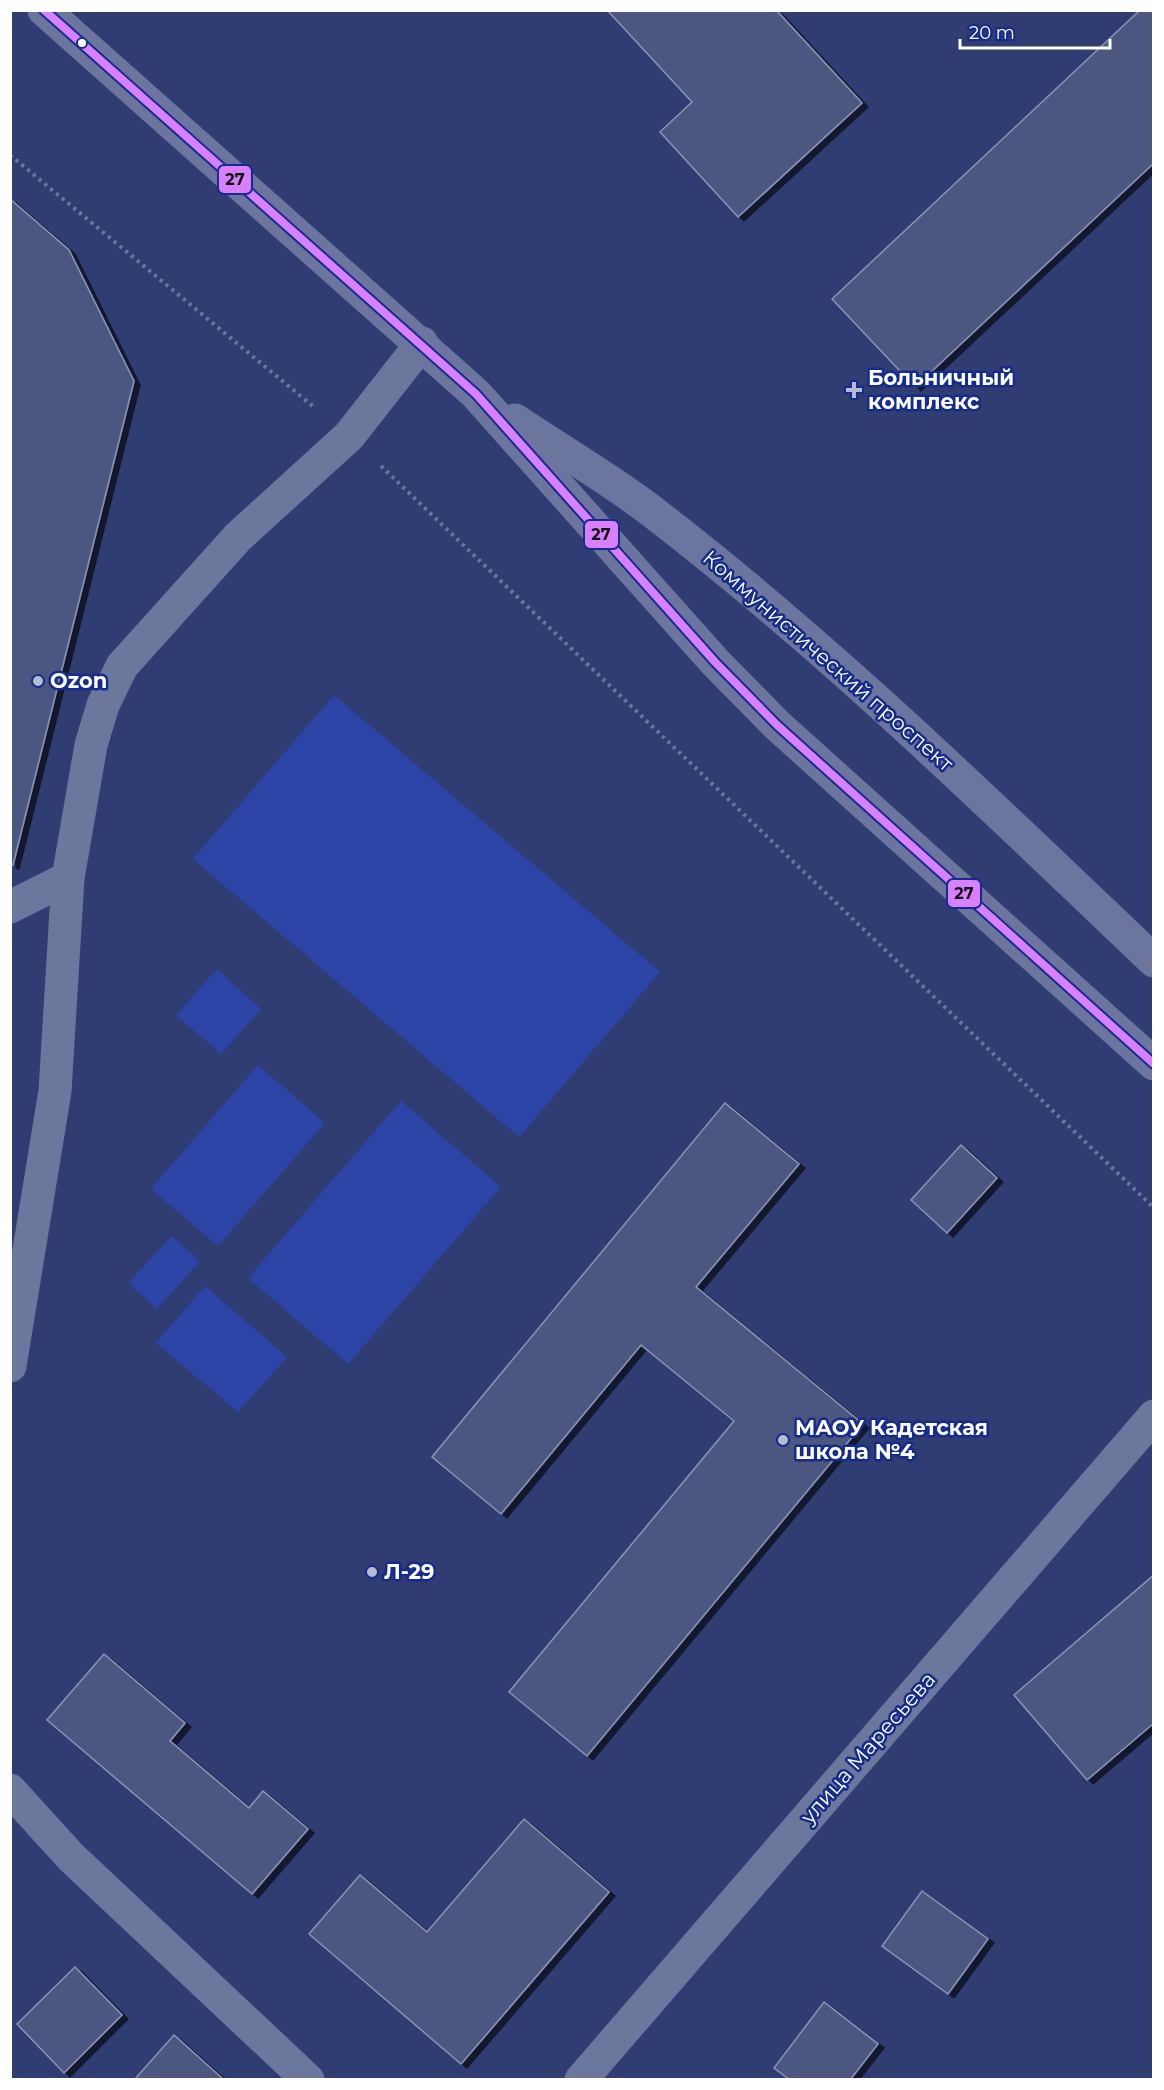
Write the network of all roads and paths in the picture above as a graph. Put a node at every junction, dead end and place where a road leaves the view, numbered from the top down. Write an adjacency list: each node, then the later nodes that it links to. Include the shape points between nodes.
1 (44, 10): 3 (main road, Коммунистический проспект)
2 (10, 155): 5 (path)
3 (422, 343): 4 (main road, Коммунистический проспект); 5 (street)
4 (476, 394): 8 (main road, Коммунистический проспект, via 653,512 762,600 936,753); 9 (main road, Коммунистический проспект, via 715,662 777,725)
5 (349, 436): 6 (street, via 238,537 122,666 103,705 91,745); 10 (path)
6 (68, 878): 7 (street); 11 (street, via 55,1091)
7 (10, 907)
8 (1154, 961)
9 (1154, 1065)
10 (1154, 1208)
11 (10, 1366)
12 (1154, 1416): 15 (street, улица Маресьева)
13 (10, 1790): 14 (street, via 71,1857)
14 (308, 2079)
15 (580, 2079)

